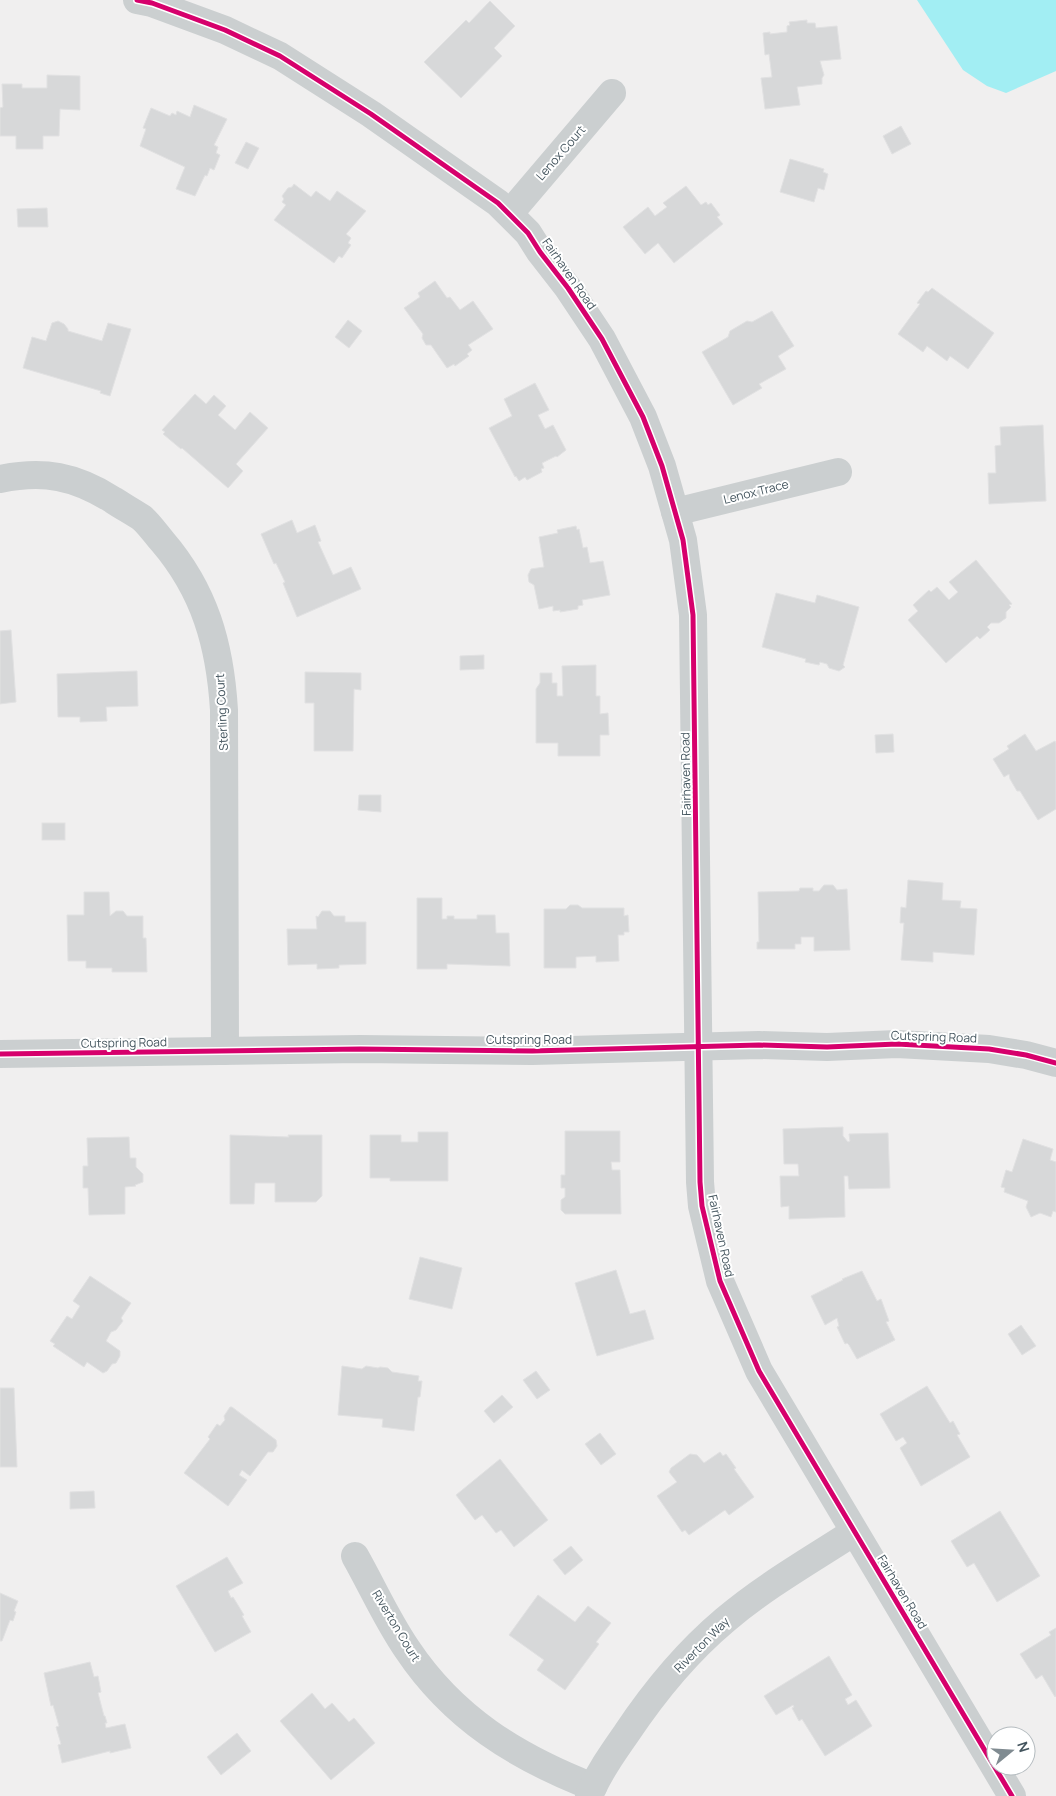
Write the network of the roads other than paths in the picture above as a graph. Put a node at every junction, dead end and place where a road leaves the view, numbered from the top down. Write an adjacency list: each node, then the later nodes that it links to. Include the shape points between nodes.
1 (137, 0): 3 (street, Fairhaven Road, via 225,30 280,56 371,114)
2 (612, 93): 3 (street, Lenox Court)
3 (510, 213): 6 (street, Fairhaven Road, via 528,232 602,339 642,417 662,466)
4 (838, 472): 6 (street, Lenox Trace)
5 (0, 480): 8 (street, Sterling Court, via 18,476 59,476 96,489 143,520 175,556 202,604 222,676 224,710)
6 (675, 512): 7 (street, Fairhaven Road, via 683,540 694,615)
7 (698, 1047): 8 (street, Cutspring Road, via 532,1051); 10 (street, Cutspring Road, via 897,1044 989,1049); 11 (street, Fairhaven Road, via 702,1206 720,1280 759,1370)
8 (225, 1051): 9 (street, Cutspring Road)
9 (0, 1054)
10 (1056, 1063)
11 (854, 1532): 13 (street, Riverton Way, via 764,1591 697,1646 645,1705); 14 (street, Fairhaven Road)
12 (355, 1556): 13 (street, Riverton Court, via 406,1648 456,1709 491,1736)
13 (591, 1791)
14 (1012, 1796)

